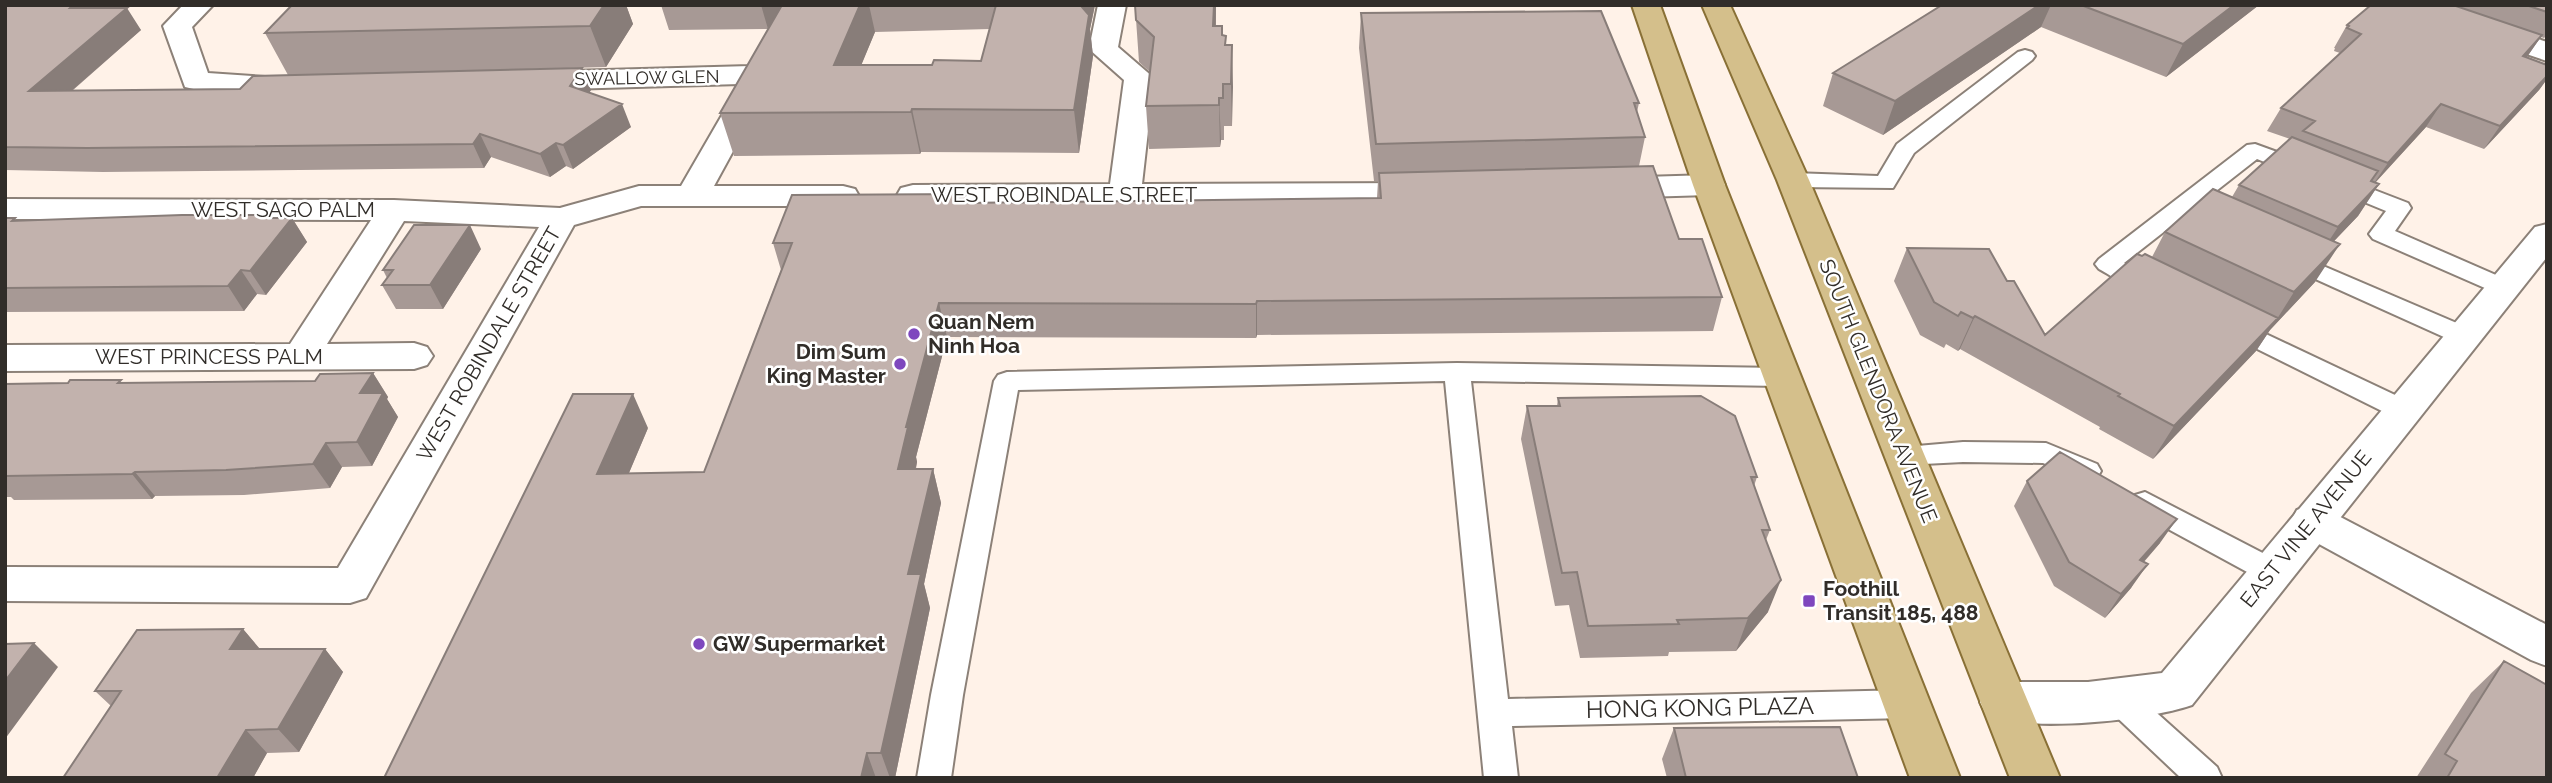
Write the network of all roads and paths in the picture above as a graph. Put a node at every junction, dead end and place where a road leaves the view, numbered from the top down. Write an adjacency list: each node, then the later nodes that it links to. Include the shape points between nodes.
1 (199, 5): 11 (street, via 177,26 196,81 262,87)
2 (799, 5): 9 (street)
3 (1112, 5): 16 (street, via 1103,49 1139,78)
4 (1646, 5): 13 (main road)
5 (1716, 5): 12 (main road, SOUTH GLENDORA AVENUE)
6 (2408, 5): 7 (street)
7 (2547, 52)
8 (2025, 56): 12 (lane, via 1905,149 1885,183)
9 (762, 75): 10 (street, SWALLOW GLEN); 17 (street)
10 (512, 81)
11 (332, 85)
12 (1793, 180): 35 (main road, SOUTH GLENDORA AVENUE)
13 (1709, 185): 14 (street); 33 (main road)
14 (1574, 189)
15 (1464, 192): 16 (street, WEST ROBINDALE STREET)
16 (1125, 194): 17 (street, WEST ROBINDALE STREET)
17 (692, 196): 21 (street, WEST ROBINDALE STREET, via 639,197)
18 (5, 209): 20 (street, WEST SAGO PALM)
19 (2178, 209): 22 (lane); 25 (lane, via 2255,150 2400,208 2381,234); 26 (lane, via 2107,264)
20 (394, 211): 21 (street, WEST SAGO PALM); 29 (street)
21 (561, 218): 38 (street, WEST ROBINDALE STREET, via 350,586)
22 (2203, 220)
23 (2547, 234): 25 (street, EAST VINE AVENUE)
24 (2265, 248): 28 (lane)
25 (2503, 287): 28 (street, EAST VINE AVENUE)
26 (2168, 295)
27 (2206, 313): 34 (lane)
28 (2464, 336): 34 (street, EAST VINE AVENUE)
29 (301, 356): 30 (street, WEST PRINCESS PALM); 31 (street, WEST PRINCESS PALM)
30 (414, 356)
31 (5, 358)
32 (1457, 372): 33 (lane); 43 (lane); 44 (lane, via 1007,381)
33 (1783, 377): 42 (main road)
34 (2403, 410): 36 (street, EAST VINE AVENUE)
35 (1904, 455): 37 (lane, via 2046,453); 41 (main road, SOUTH GLENDORA AVENUE)
36 (2312, 521): 37 (street, EAST VINE AVENUE); 39 (street)
37 (2271, 571): 40 (street, EAST VINE AVENUE, via 2175,691)
38 (5, 584)
39 (2547, 648)
40 (2118, 698): 41 (street, EAST VINE AVENUE); 48 (lane)
41 (2004, 702): 47 (main road, SOUTH GLENDORA AVENUE)
42 (1909, 704): 43 (lane, HONG KONG PLAZA); 46 (main road)
43 (1492, 713): 45 (lane)
44 (934, 778)
45 (1501, 778)
46 (1936, 778)
47 (2035, 778)
48 (2205, 778)

